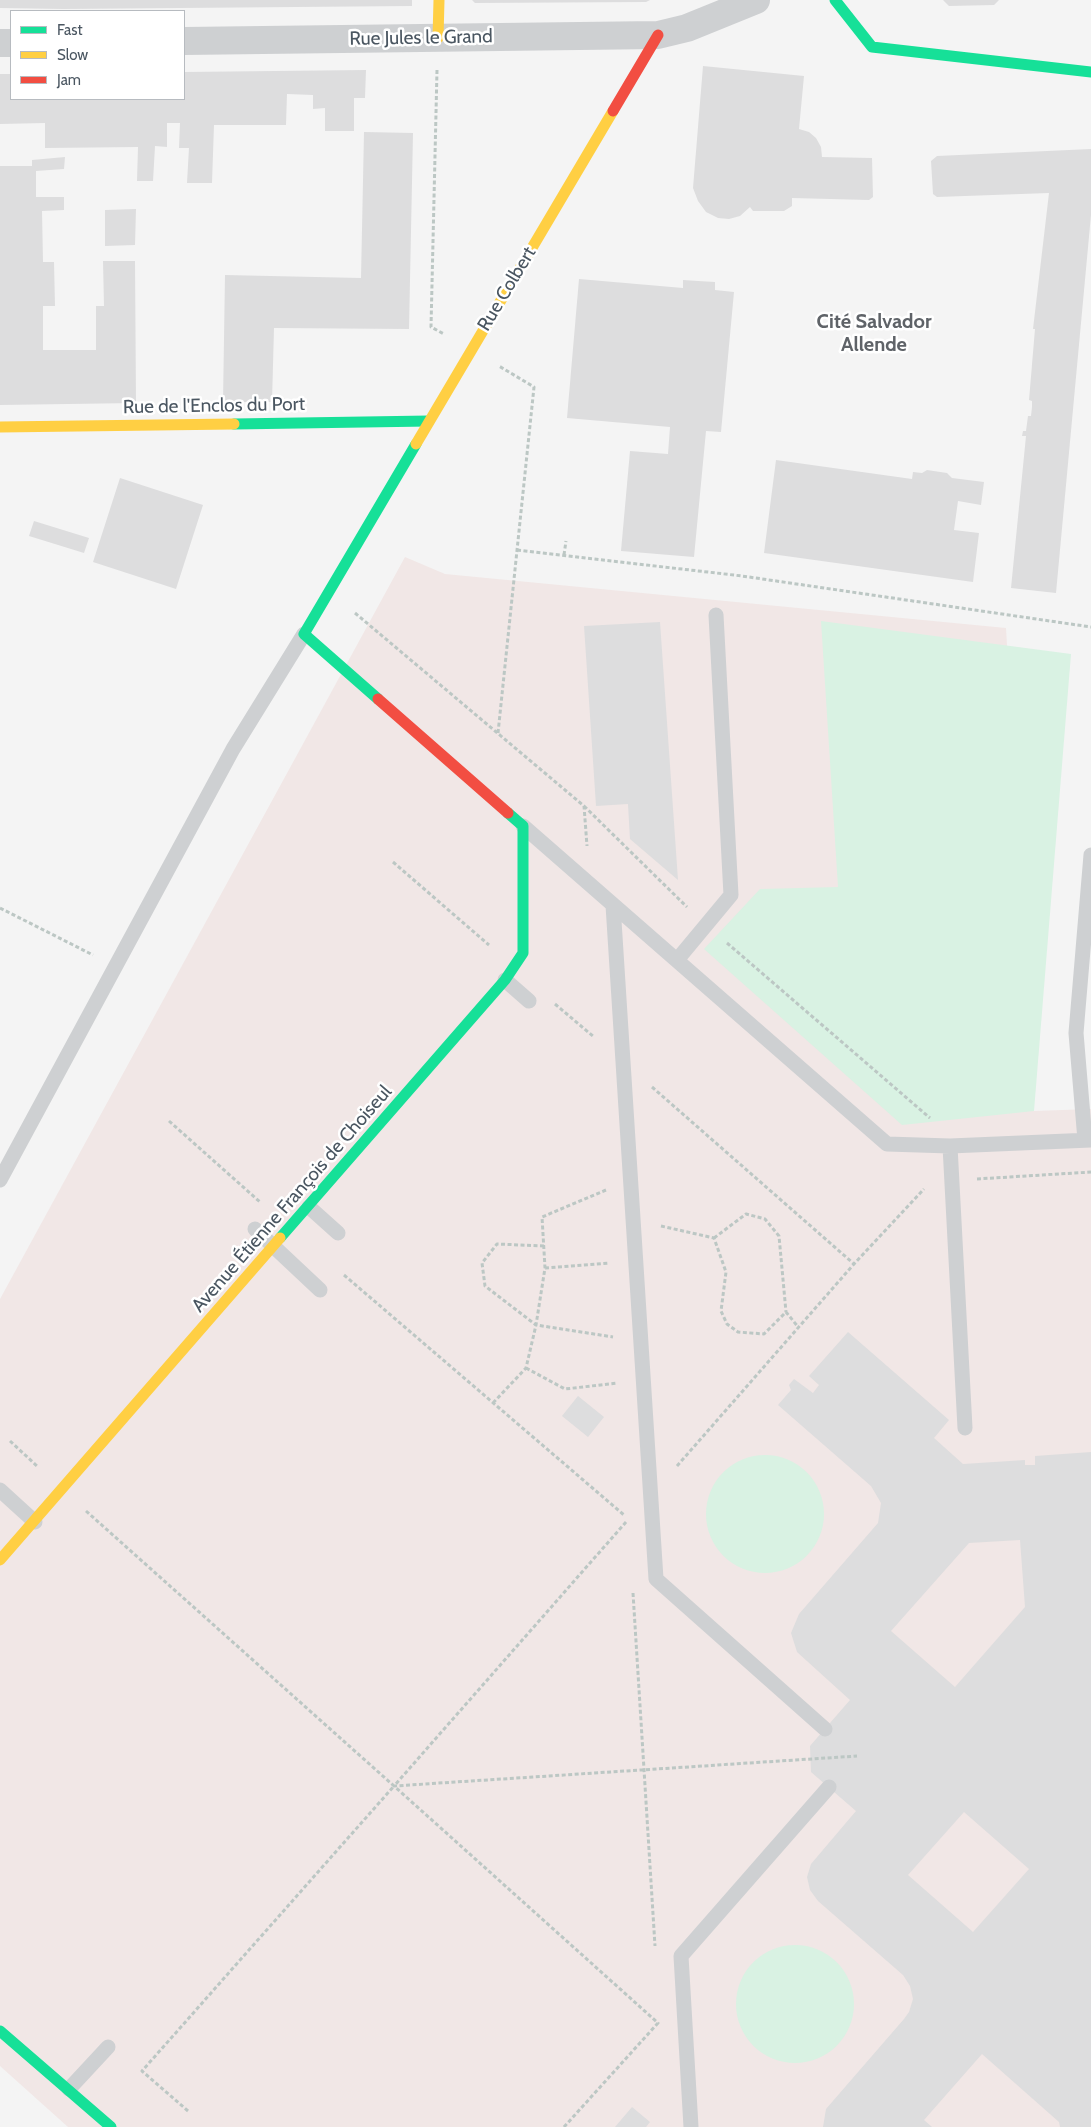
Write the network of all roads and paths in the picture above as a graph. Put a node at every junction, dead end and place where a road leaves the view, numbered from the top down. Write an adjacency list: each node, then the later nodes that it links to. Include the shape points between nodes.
1 (439, 0): 5 (street)
2 (756, 0): 4 (street, via 687,28)
3 (835, 0): 7 (street, via 872,46)
4 (658, 35): 5 (street, Rue Jules le Grand); 8 (street, Rue Colbert)
5 (438, 38): 6 (street, Rue Jules le Grand)
6 (185, 41)
7 (1091, 72)
8 (429, 421): 9 (street, Rue de l'Enclos du Port); 16 (street, Rue Colbert)
9 (0, 426)
10 (566, 541): 12 (path)
11 (518, 550): 12 (path)
12 (564, 555): 15 (path, via 742,576)
13 (355, 613): 17 (path)
14 (716, 615): 23 (lane, via 731,895)
15 (1091, 627)
16 (304, 634): 18 (street); 25 (lane, via 233,749)
17 (584, 806): 20 (path); 23 (path)
18 (523, 826): 20 (lane); 26 (street, Avenue Étienne François de Choiseul, via 523,953)
19 (1091, 855): 31 (lane, via 1076,1032)
20 (590, 884): 21 (lane)
21 (613, 905): 24 (lane); 41 (lane)
22 (0, 908): 25 (path)
23 (706, 925): 24 (lane); 32 (path, via 931,1119)
24 (677, 960): 32 (lane, via 887,1144)
25 (116, 966): 35 (lane)
26 (505, 980): 27 (lane); 40 (street, Avenue Étienne François de Choiseul)
27 (529, 1001)
28 (597, 1030): 29 (path)
29 (597, 1040)
30 (169, 1121): 43 (path)
31 (1088, 1140): 33 (lane)
32 (933, 1146): 33 (lane)
33 (950, 1146): 37 (lane)
34 (1091, 1172): 37 (path)
35 (0, 1180)
36 (606, 1180): 38 (path)
37 (952, 1181): 56 (path, via 931,1182); 61 (lane)
38 (607, 1190): 39 (path); 47 (path, via 542,1217)
39 (608, 1199)
40 (309, 1207): 43 (street, Avenue Étienne François de Choiseul); 44 (lane)
41 (633, 1220): 45 (path); 63 (lane)
42 (255, 1229): 46 (lane)
43 (290, 1229): 46 (street, Avenue Étienne François de Choiseul)
44 (338, 1233)
45 (714, 1238): 54 (path, via 746,1214 765,1219 779,1236); 54 (path, via 726,1272 721,1311 727,1324 738,1332 764,1334)
46 (275, 1246): 53 (lane); 65 (street, Avenue Étienne François de Choiseul)
47 (544, 1246): 50 (path); 55 (path, via 497,1244 482,1263 485,1286)
48 (611, 1254): 49 (path)
49 (612, 1263): 50 (path); 51 (path)
50 (545, 1268): 55 (path)
51 (612, 1272)
52 (343, 1274): 60 (path)
53 (320, 1290)
54 (786, 1312): 56 (path)
55 (536, 1325): 57 (path); 58 (path)
56 (799, 1328): 63 (path, via 661,1484)
57 (617, 1337)
58 (526, 1368): 59 (path, via 565,1389 620,1382); 60 (path)
59 (620, 1392)
60 (494, 1403): 67 (path)
61 (965, 1428)
62 (10, 1441): 65 (path)
63 (650, 1484): 72 (lane, via 656,1579)
64 (0, 1490): 68 (lane)
65 (64, 1490): 68 (street, Avenue Étienne François de Choiseul); 75 (path)
66 (628, 1510): 67 (path)
67 (629, 1519): 69 (path); 75 (path)
68 (35, 1522): 70 (street, Avenue Étienne François de Choiseul)
69 (629, 1528)
70 (0, 1560)
71 (633, 1592): 74 (path)
72 (825, 1729)
73 (857, 1756): 74 (path)
74 (644, 1769): 75 (path); 77 (path)
75 (394, 1786): 79 (path); 84 (path, via 142,2071)
76 (829, 1788): 87 (lane, via 681,1956)
77 (655, 1948)
78 (658, 2014): 79 (path)
79 (658, 2023): 81 (path); 86 (path)
80 (0, 2031): 83 (street)
81 (658, 2032)
82 (108, 2047): 83 (lane)
83 (69, 2089): 85 (street)
84 (188, 2111)
85 (111, 2127)
86 (564, 2127)
87 (691, 2127)

